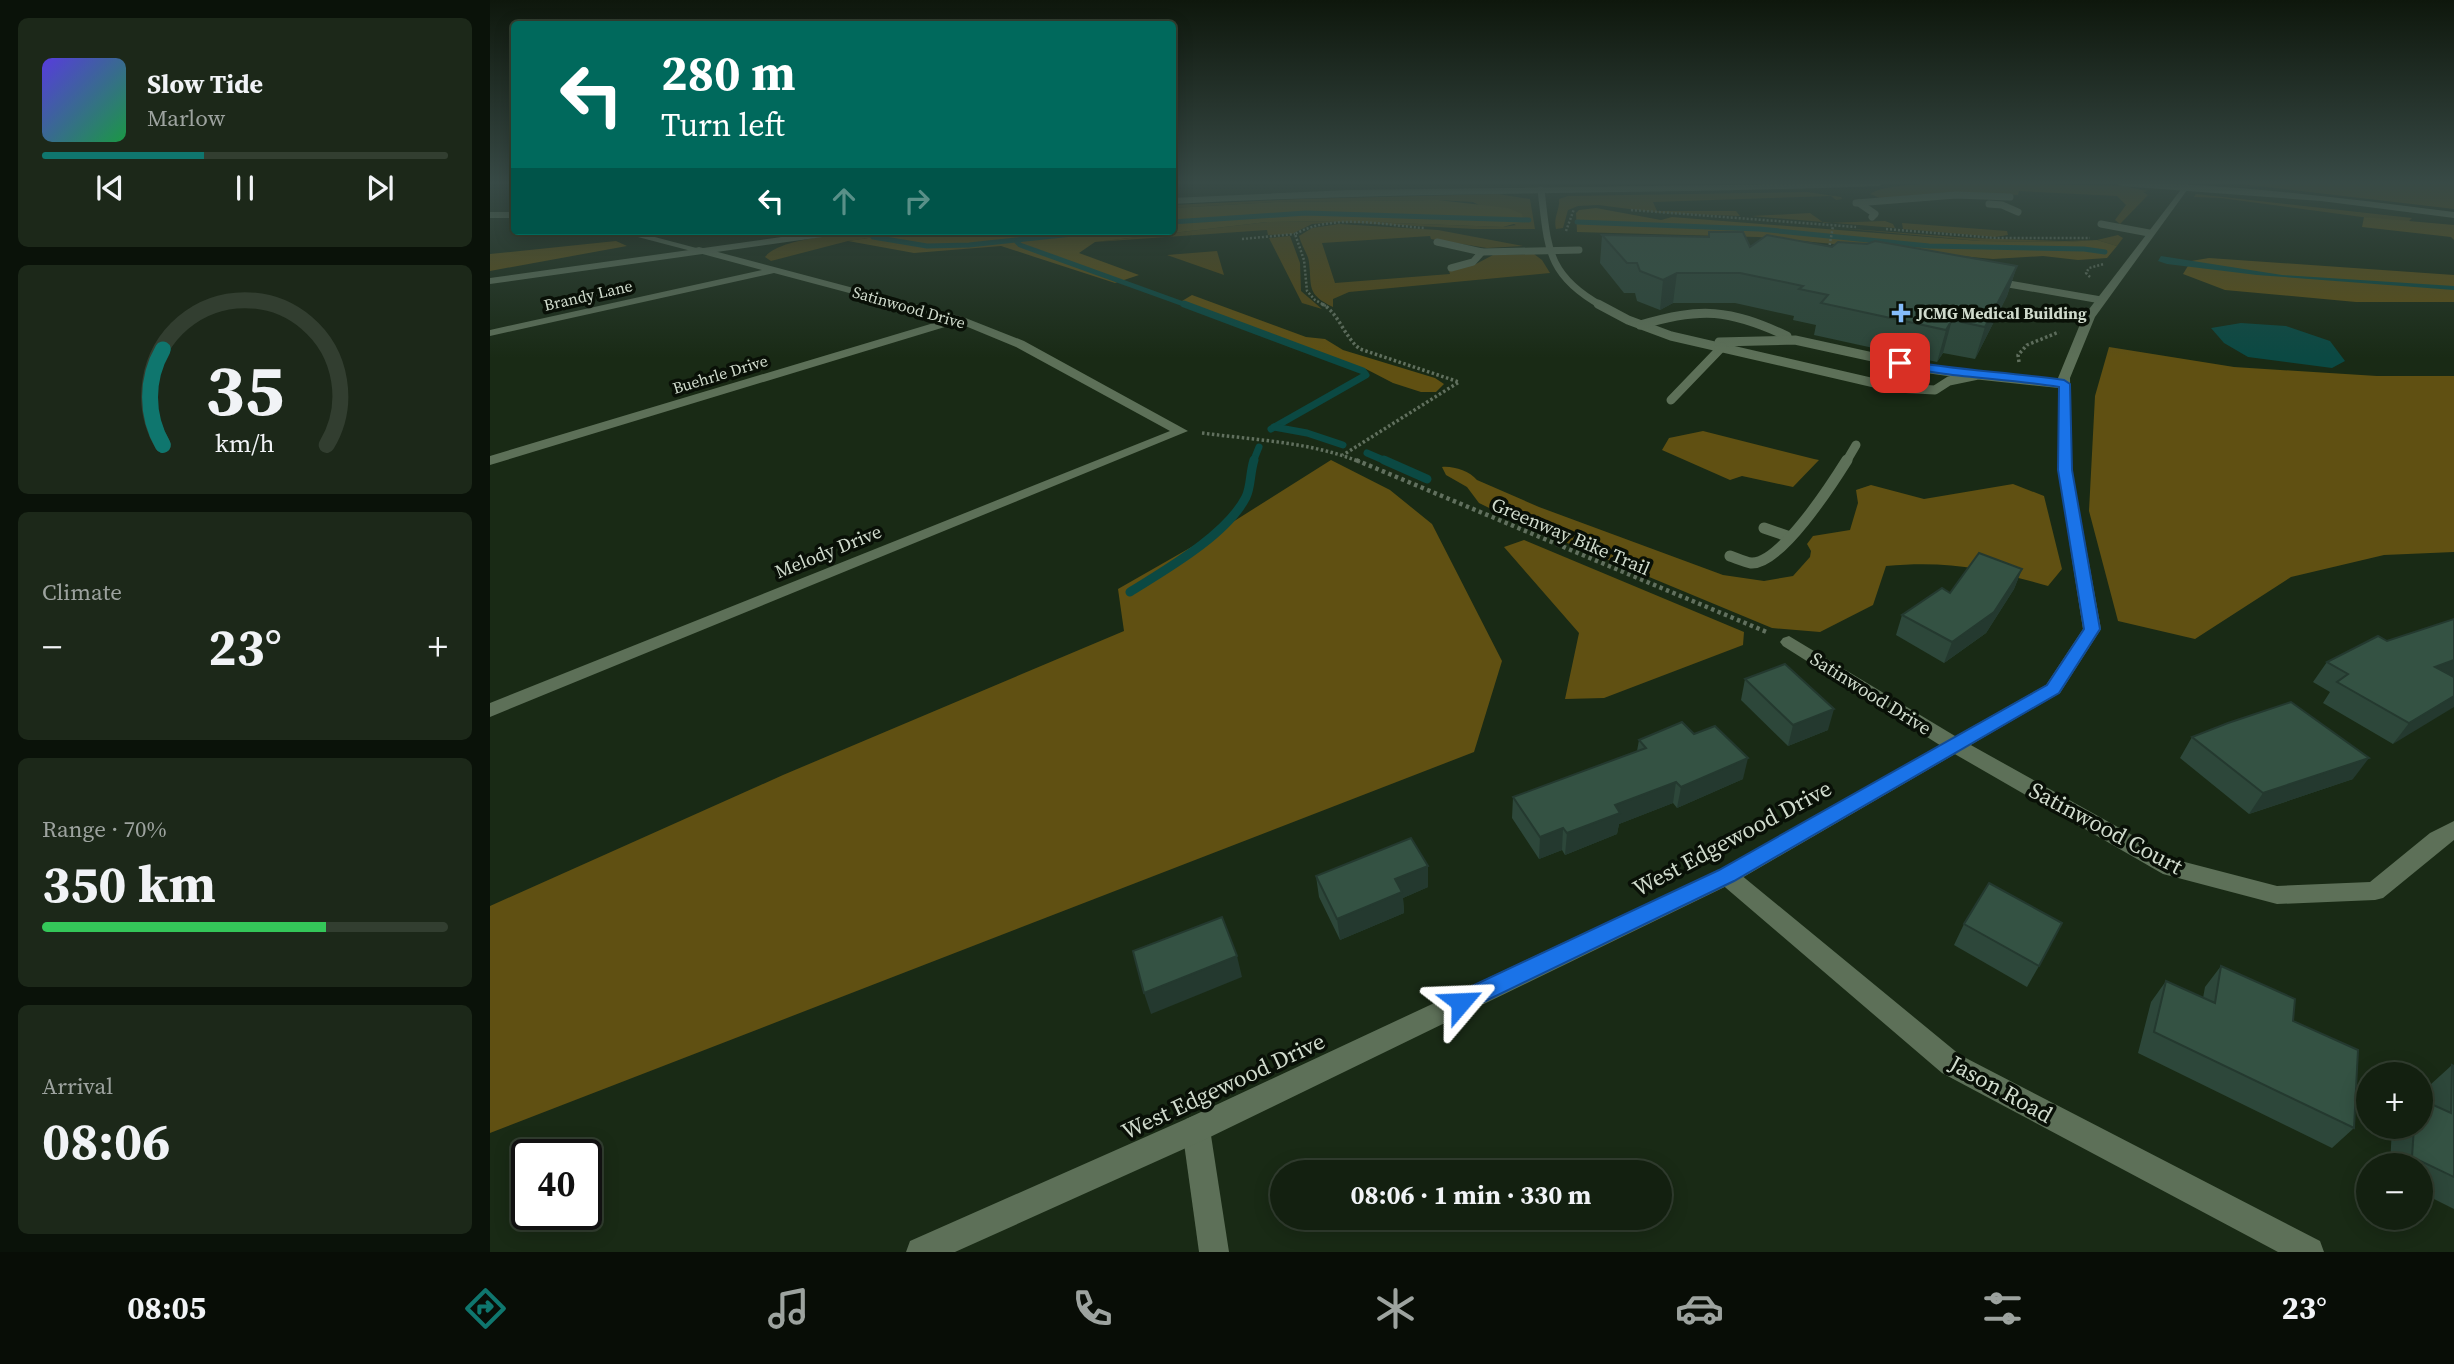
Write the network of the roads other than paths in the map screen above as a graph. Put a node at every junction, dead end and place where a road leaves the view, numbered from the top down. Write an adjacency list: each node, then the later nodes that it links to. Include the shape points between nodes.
1 (663, 241): 6 (street, Satinwood Drive)
2 (764, 241): 6 (street)
3 (1547, 241): 7 (lane)
4 (2143, 241): 14 (street, West Edgewood Drive)
5 (1437, 242): 9 (lane)
6 (699, 250): 11 (street, Satinwood Drive); 13 (street)
7 (1548, 250): 8 (lane); 9 (lane); 16 (lane, via 1563,278 1593,301)
8 (1578, 250)
9 (1482, 252): 10 (lane, via 1470,263)
10 (1451, 268)
11 (775, 270): 15 (street, Satinwood Drive); 17 (street, Brandy Lane)
12 (1985, 280): 14 (lane)
13 (490, 281)
14 (2101, 300): 22 (street, West Edgewood Drive, via 2089,317)
15 (959, 319): 24 (street, Satinwood Drive, via 1020,345); 26 (street, Buehrle Drive)
16 (1640, 325): 18 (lane, via 1687,312 1723,311); 19 (lane)
17 (490, 333)
18 (1796, 340): 19 (lane); 21 (lane, via 1920,368)
19 (1694, 341): 20 (lane)
20 (1722, 348): 21 (lane, via 1866,383 1933,394 1949,382); 23 (lane)
21 (1978, 374): 22 (lane)
22 (2064, 384): 32 (street, West Edgewood Drive, via 2065,470 2092,629 2053,689)
23 (1671, 400)
24 (1181, 431): 31 (street, Melody Drive)
25 (1856, 445): 28 (lane, via 1822,501)
26 (490, 461)
27 (1764, 528): 28 (lane)
28 (1790, 537): 29 (lane, via 1762,562)
29 (1730, 556)
30 (1789, 642): 32 (street, Satinwood Drive)
31 (490, 710)
32 (1953, 744): 33 (street, Satinwood Court, via 2171,868 2277,895 2375,891); 34 (street, West Edgewood Drive)
33 (2454, 829)
34 (1727, 876): 35 (street, West Edgewood Drive); 36 (street, Jason Road, via 1951,1064)
35 (1196, 1129): 37 (street, West Edgewood Drive); 38 (street)
36 (2297, 1249)
37 (921, 1252)
38 (1214, 1252)

